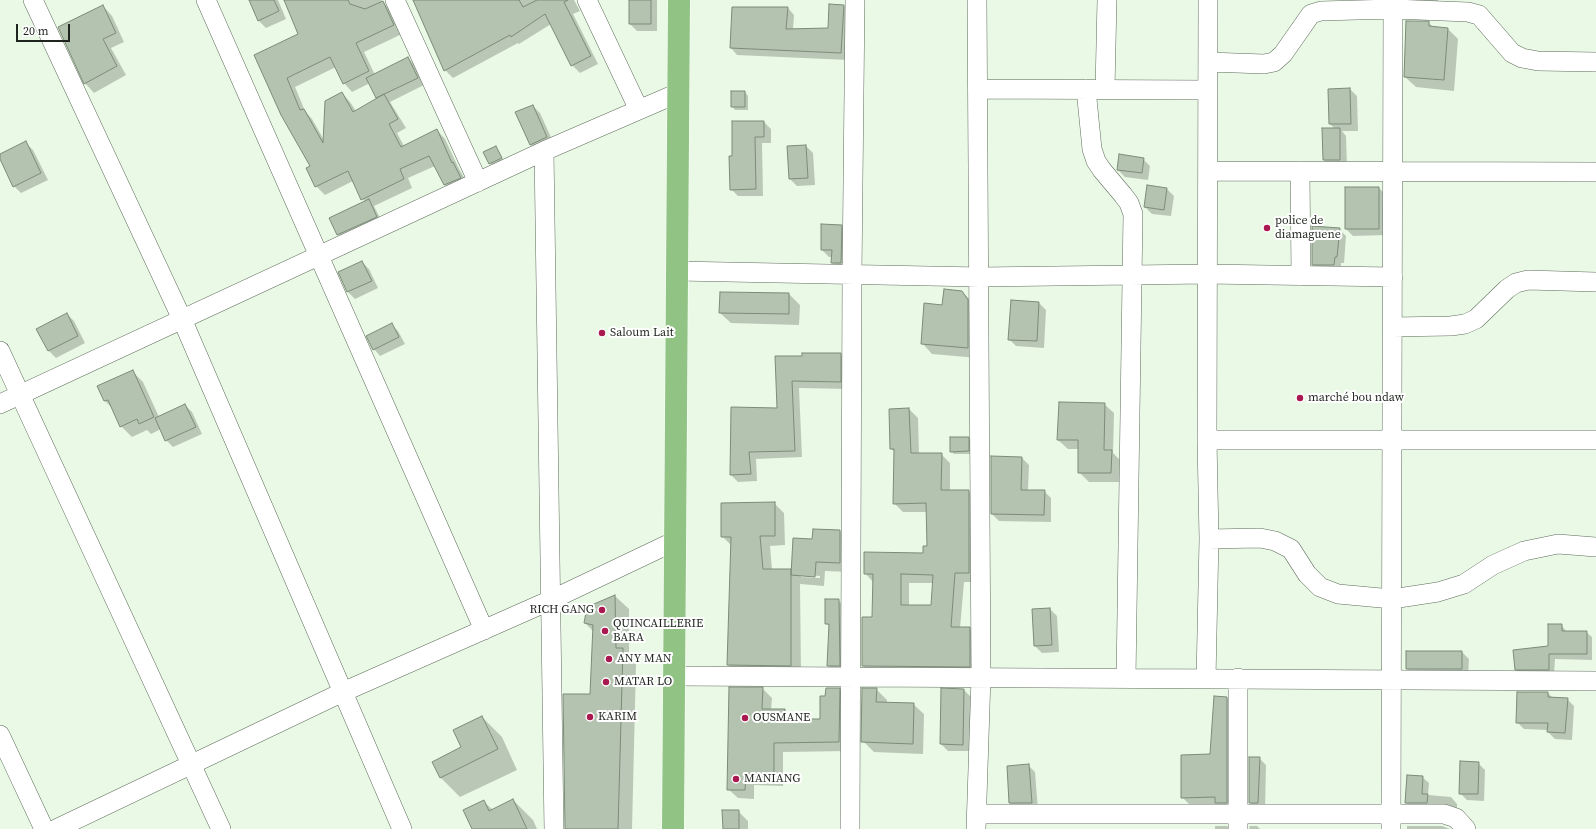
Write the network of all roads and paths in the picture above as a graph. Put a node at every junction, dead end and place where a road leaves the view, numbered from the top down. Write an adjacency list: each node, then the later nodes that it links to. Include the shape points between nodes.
1 (33, 0): 34 (street)
2 (206, 0): 25 (street)
3 (395, 0): 24 (street)
4 (587, 0): 18 (street)
5 (679, 0): 17 (highway)
6 (855, 0): 29 (street)
7 (977, 0): 13 (street)
8 (1106, 0): 15 (street)
9 (1208, 0): 11 (street)
10 (1393, 4): 11 (street, via 1311,14 1283,54 1274,62); 12 (street, via 1479,15 1512,53 1522,58 1538,62); 22 (street)
11 (1208, 62): 16 (street)
12 (1596, 62)
13 (978, 89): 14 (street); 31 (street)
14 (1086, 90): 15 (street); 28 (street, via 1092,149 1096,161 1124,195 1133,214)
15 (1105, 90): 16 (street)
16 (1208, 90): 20 (street)
17 (678, 93): 18 (street); 26 (highway)
18 (639, 110): 19 (street)
19 (544, 151): 24 (street); 46 (street)
20 (1208, 171): 21 (street); 27 (street)
21 (1300, 171): 22 (street); 30 (street)
22 (1393, 171): 23 (street); 32 (street)
23 (1596, 172)
24 (478, 182): 25 (street)
25 (319, 256): 34 (street); 47 (street)
26 (677, 271): 29 (street); 43 (highway)
27 (1207, 274): 28 (street); 30 (street); 39 (street)
28 (1132, 275): 31 (street); 51 (street)
29 (852, 276): 31 (street); 49 (street)
30 (1301, 276): 32 (street)
31 (980, 277): 50 (street)
32 (1393, 277): 35 (street)
33 (1596, 282): 35 (street, via 1528,280 1507,289 1476,319 1465,324)
34 (182, 319): 37 (street); 56 (street)
35 (1393, 327): 40 (street)
36 (0, 351): 37 (street)
37 (20, 395): 38 (street); 58 (street)
38 (0, 404)
39 (1207, 440): 40 (street); 42 (street)
40 (1392, 440): 41 (street); 45 (street)
41 (1596, 440)
42 (1208, 539): 45 (street, via 1260,538 1275,541 1291,549 1307,574 1320,587 1338,594); 53 (street)
43 (675, 541): 46 (street); 48 (highway)
44 (1596, 547): 45 (street, via 1558,544 1524,551 1493,565 1464,584 1438,592)
45 (1392, 598): 54 (street)
46 (551, 600): 47 (street); 66 (street)
47 (484, 630): 56 (street)
48 (673, 676): 49 (street); 67 (highway)
49 (851, 677): 50 (street); 68 (street)
50 (981, 677): 51 (street); 59 (street)
51 (1126, 678): 53 (street)
52 (1238, 678): 53 (street); 54 (street); 60 (street)
53 (1206, 679)
54 (1391, 680): 55 (street); 61 (street)
55 (1596, 681)
56 (343, 692): 58 (street); 65 (street)
57 (0, 735): 62 (street)
58 (193, 765): 63 (street); 64 (street)
59 (976, 821): 60 (street)
60 (1238, 822): 61 (street)
61 (1391, 822): 69 (street, via 1444,814 1456,818)
62 (44, 829)
63 (56, 829)
64 (221, 829)
65 (402, 829)
66 (554, 829)
67 (673, 829)
68 (850, 829)
69 (1466, 829)

